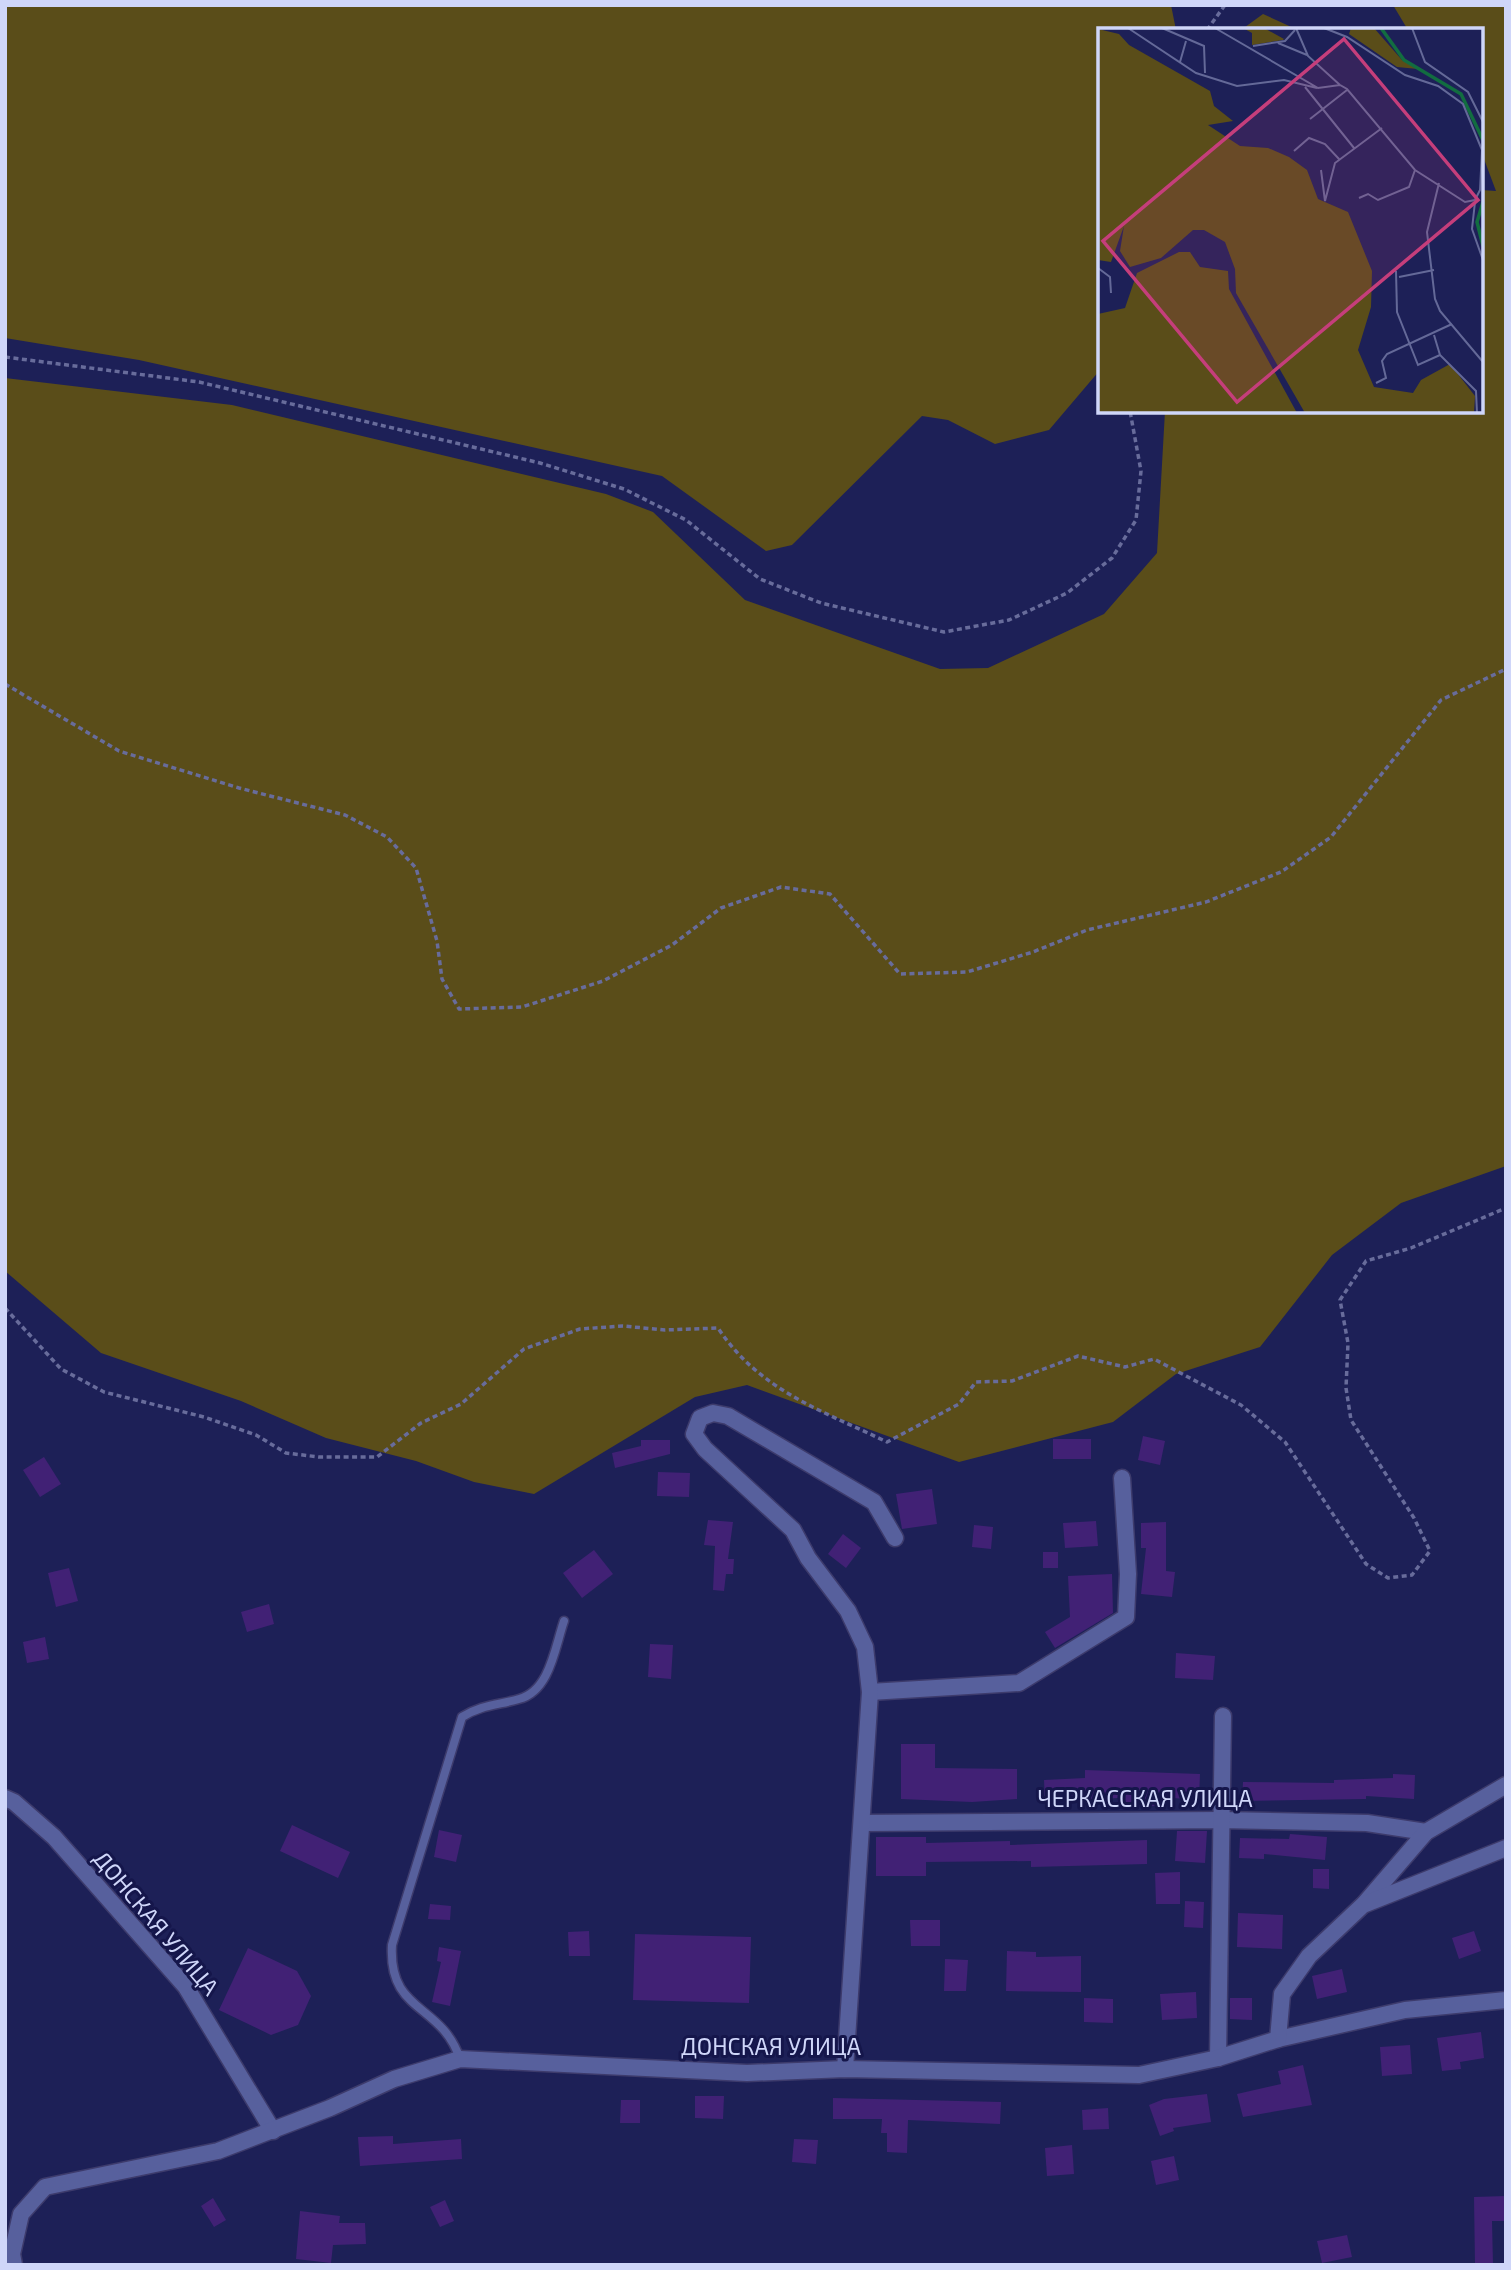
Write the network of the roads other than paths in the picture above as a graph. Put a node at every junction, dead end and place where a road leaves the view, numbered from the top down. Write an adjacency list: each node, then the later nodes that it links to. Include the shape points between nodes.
1 (1122, 1478): 4 (street, via 1126,1618 1018,1683)
2 (895, 1538): 4 (street, via 874,1502 729,1416 713,1413 700,1418 694,1434 705,1449 793,1530 848,1611 865,1647)
3 (564, 1621): 16 (lane, via 538,1688 522,1699 477,1707 462,1717 392,1945 390,1970 397,1987 453,2039)
4 (870, 1692): 9 (street)
5 (1223, 1716): 8 (street)
6 (1506, 1785): 10 (street)
7 (5, 1798): 18 (street, ДОНСКАЯ УЛИЦА, via 54,1837 186,1987)
8 (1220, 1820): 9 (street, ЧЕРКАССКАЯ УЛИЦА); 10 (street, ЧЕРКАССКАЯ УЛИЦА, via 1367,1823); 15 (street)
9 (864, 1823): 17 (street)
10 (1426, 1832): 12 (street)
11 (1506, 1848): 12 (street)
12 (1363, 1905): 14 (street, via 1309,1956 1282,1994)
13 (1506, 2000): 14 (street, ДОНСКАЯ УЛИЦА, via 1405,2010)
14 (1278, 2039): 15 (street, ДОНСКАЯ УЛИЦА)
15 (1218, 2058): 17 (street, ДОНСКАЯ УЛИЦА, via 1139,2075)
16 (460, 2059): 17 (street, ДОНСКАЯ УЛИЦА, via 747,2073); 18 (street, ДОНСКАЯ УЛИЦА, via 394,2078)
17 (845, 2069)
18 (273, 2131): 19 (street, ДОНСКАЯ УЛИЦА, via 218,2151 45,2186 21,2214)
19 (10, 2254)

